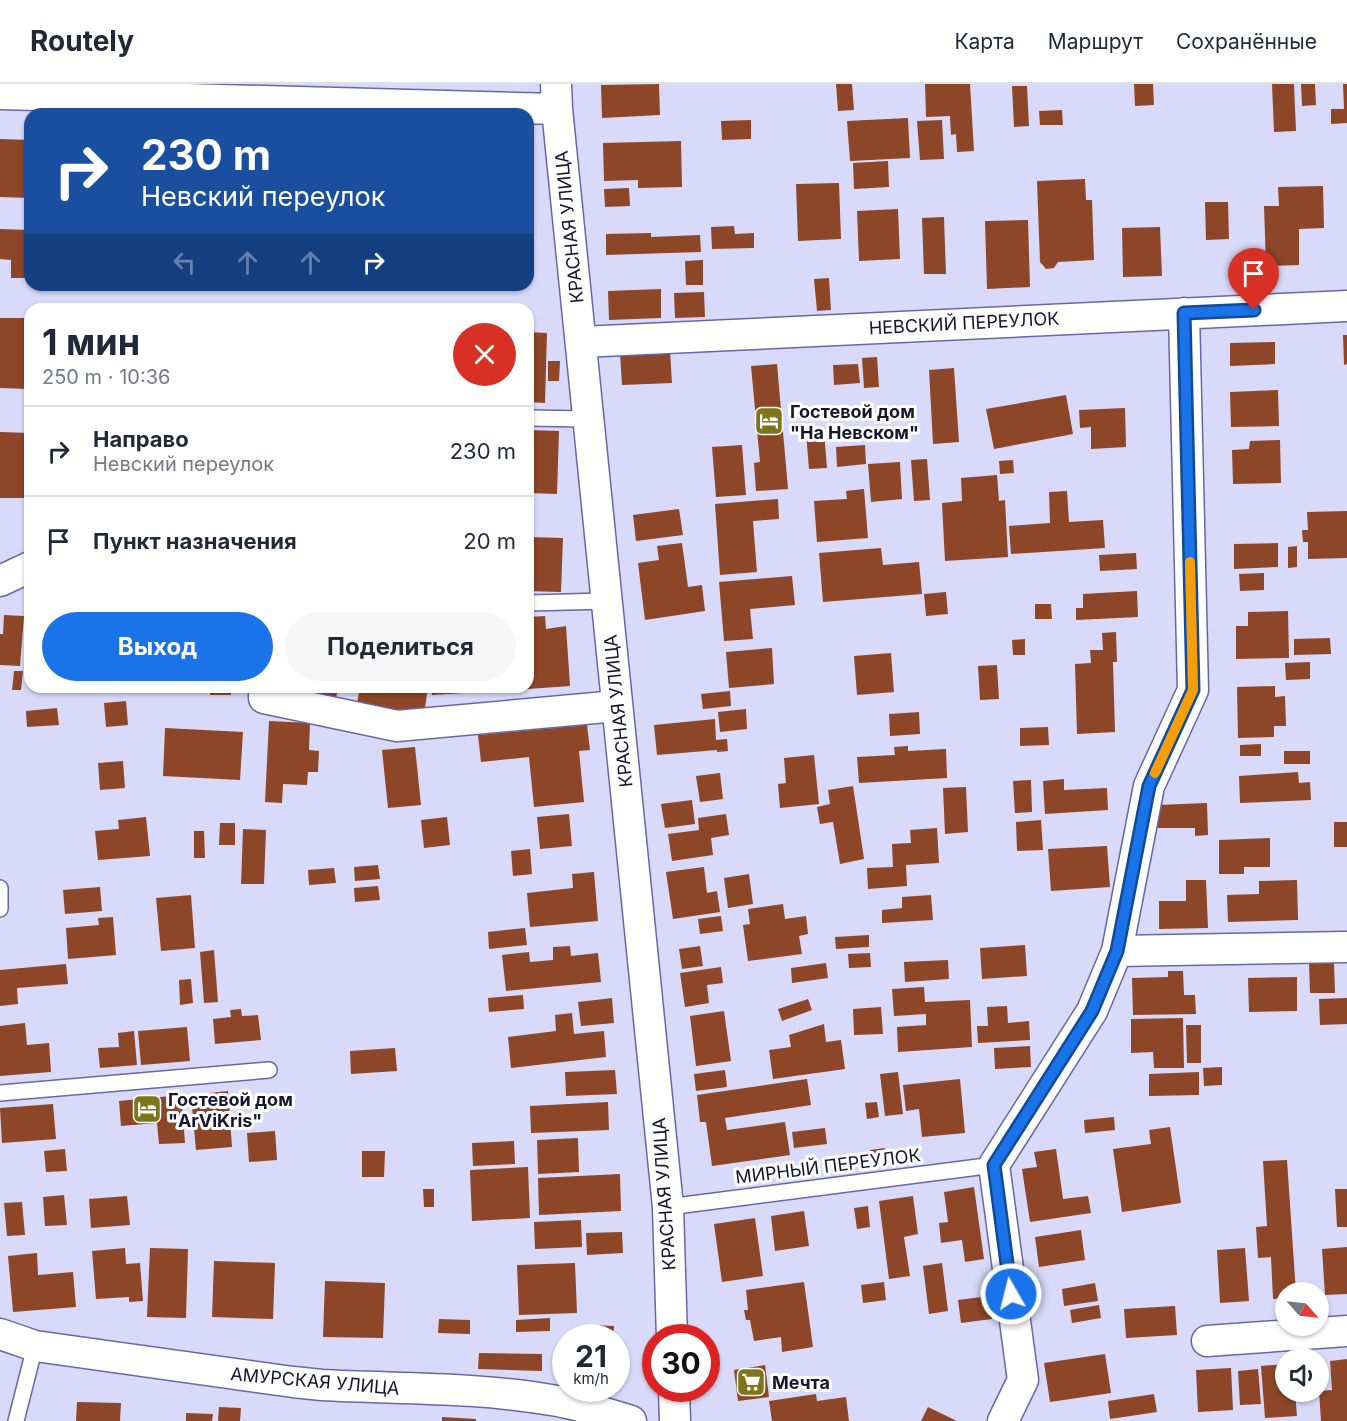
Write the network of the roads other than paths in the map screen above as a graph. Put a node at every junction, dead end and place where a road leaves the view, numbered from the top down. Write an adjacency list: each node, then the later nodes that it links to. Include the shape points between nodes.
1 (0, 94): 2 (street)
2 (557, 97): 5 (street, КРАСНАЯ УЛИЦА)
3 (1347, 306): 4 (street, НЕВСКИЙ ПЕРЕУЛОК)
4 (1184, 313): 5 (street, НЕВСКИЙ ПЕРЕУЛОК); 17 (street, via 1193,690 1149,786)
5 (581, 342): 7 (street, КРАСНАЯ УЛИЦА)
6 (534, 418): 7 (lane)
7 (587, 419): 10 (street, КРАСНАЯ УЛИЦА)
8 (24, 570): 9 (street)
9 (0, 581)
10 (607, 601): 11 (lane); 13 (street, КРАСНАЯ УЛИЦА)
11 (534, 603)
12 (264, 693): 13 (street, via 264,698 397,726)
13 (617, 706): 21 (street, КРАСНАЯ УЛИЦА)
14 (0, 888): 15 (lane)
15 (0, 909)
16 (1347, 947): 17 (street)
17 (1117, 951): 20 (street, via 1092,1011)
18 (268, 1070): 19 (lane)
19 (0, 1093)
20 (994, 1165): 21 (lane, МИРНЫЙ ПЕРЕУЛОК); 31 (street, via 1023,1380)
21 (668, 1207): 22 (street, КРАСНАЯ УЛИЦА)
22 (672, 1324)
23 (1347, 1331): 25 (street)
24 (0, 1334): 26 (street, АМУРСКАЯ УЛИЦА)
25 (1207, 1341)
26 (35, 1346): 28 (lane); 29 (street, АМУРСКАЯ УЛИЦА, via 322,1385 507,1394 585,1407)
27 (674, 1402): 30 (street)
28 (16, 1421)
29 (631, 1421)
30 (675, 1421)
31 (1003, 1421)

